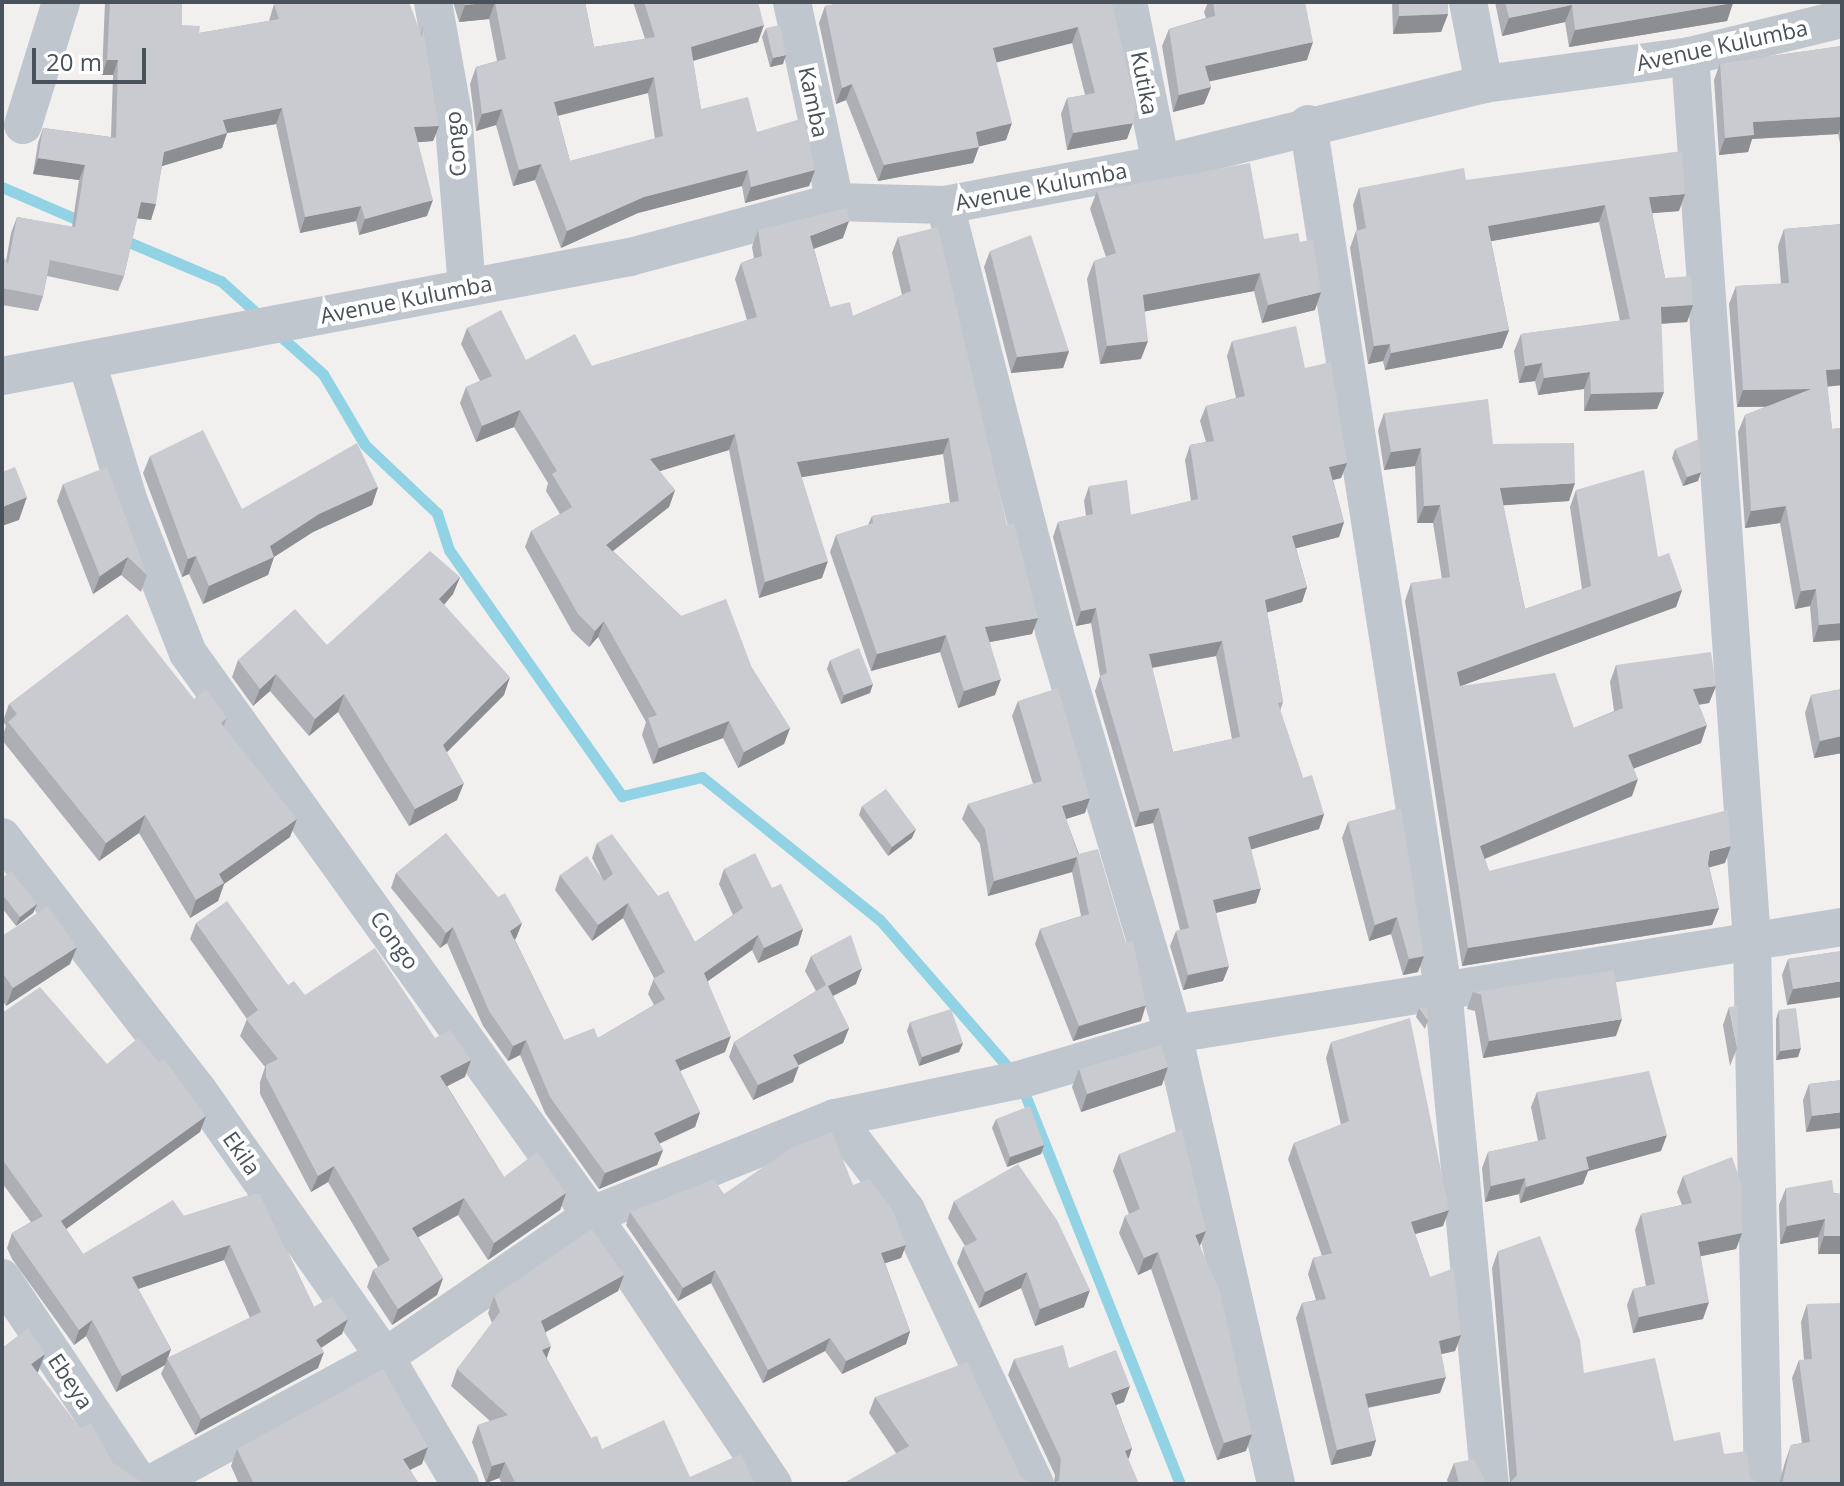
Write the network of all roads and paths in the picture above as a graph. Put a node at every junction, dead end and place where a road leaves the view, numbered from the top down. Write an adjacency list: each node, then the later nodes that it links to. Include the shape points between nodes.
1 (61, 2): 11 (street)
2 (433, 2): 15 (street, Congo, via 453,114)
3 (792, 2): 13 (street, Kamba)
4 (1128, 2): 12 (street, Kutika)
5 (1468, 2): 9 (street)
6 (1767, 18): 7 (street, Avenue Kulumba); 8 (street, Avenue Kulumba)
7 (1842, 19)
8 (1690, 56): 9 (street, Avenue Kulumba); 20 (street)
9 (1484, 84): 10 (street, Avenue Kulumba)
10 (1308, 124): 12 (street, Avenue Kulumba); 21 (street)
11 (23, 125)
12 (1161, 164): 14 (street, Avenue Kulumba)
13 (835, 202): 14 (street, Avenue Kulumba); 15 (street, Avenue Kulumba, via 630,257)
14 (945, 205): 22 (street, via 1054,631)
15 (467, 287): 16 (street, Avenue Kulumba)
16 (87, 362): 17 (street, Avenue Kulumba); 24 (street, Congo, via 129,502 188,653)
17 (2, 376)
18 (2, 837): 26 (street, Ekila, via 197,1089)
19 (1842, 927): 20 (street)
20 (1752, 941): 21 (street); 34 (street)
21 (1443, 989): 22 (street); 33 (street)
22 (1173, 1034): 23 (street, via 1019,1080); 32 (street)
23 (835, 1118): 24 (street); 31 (street, via 906,1210)
24 (590, 1216): 26 (street); 30 (street, Congo)
25 (2, 1278): 27 (street, Ebeya)
26 (385, 1357): 28 (street); 29 (street, Ekila)
27 (140, 1484)
28 (151, 1484)
29 (460, 1484)
30 (773, 1484)
31 (1035, 1484)
32 (1276, 1484)
33 (1490, 1484)
34 (1763, 1484)

